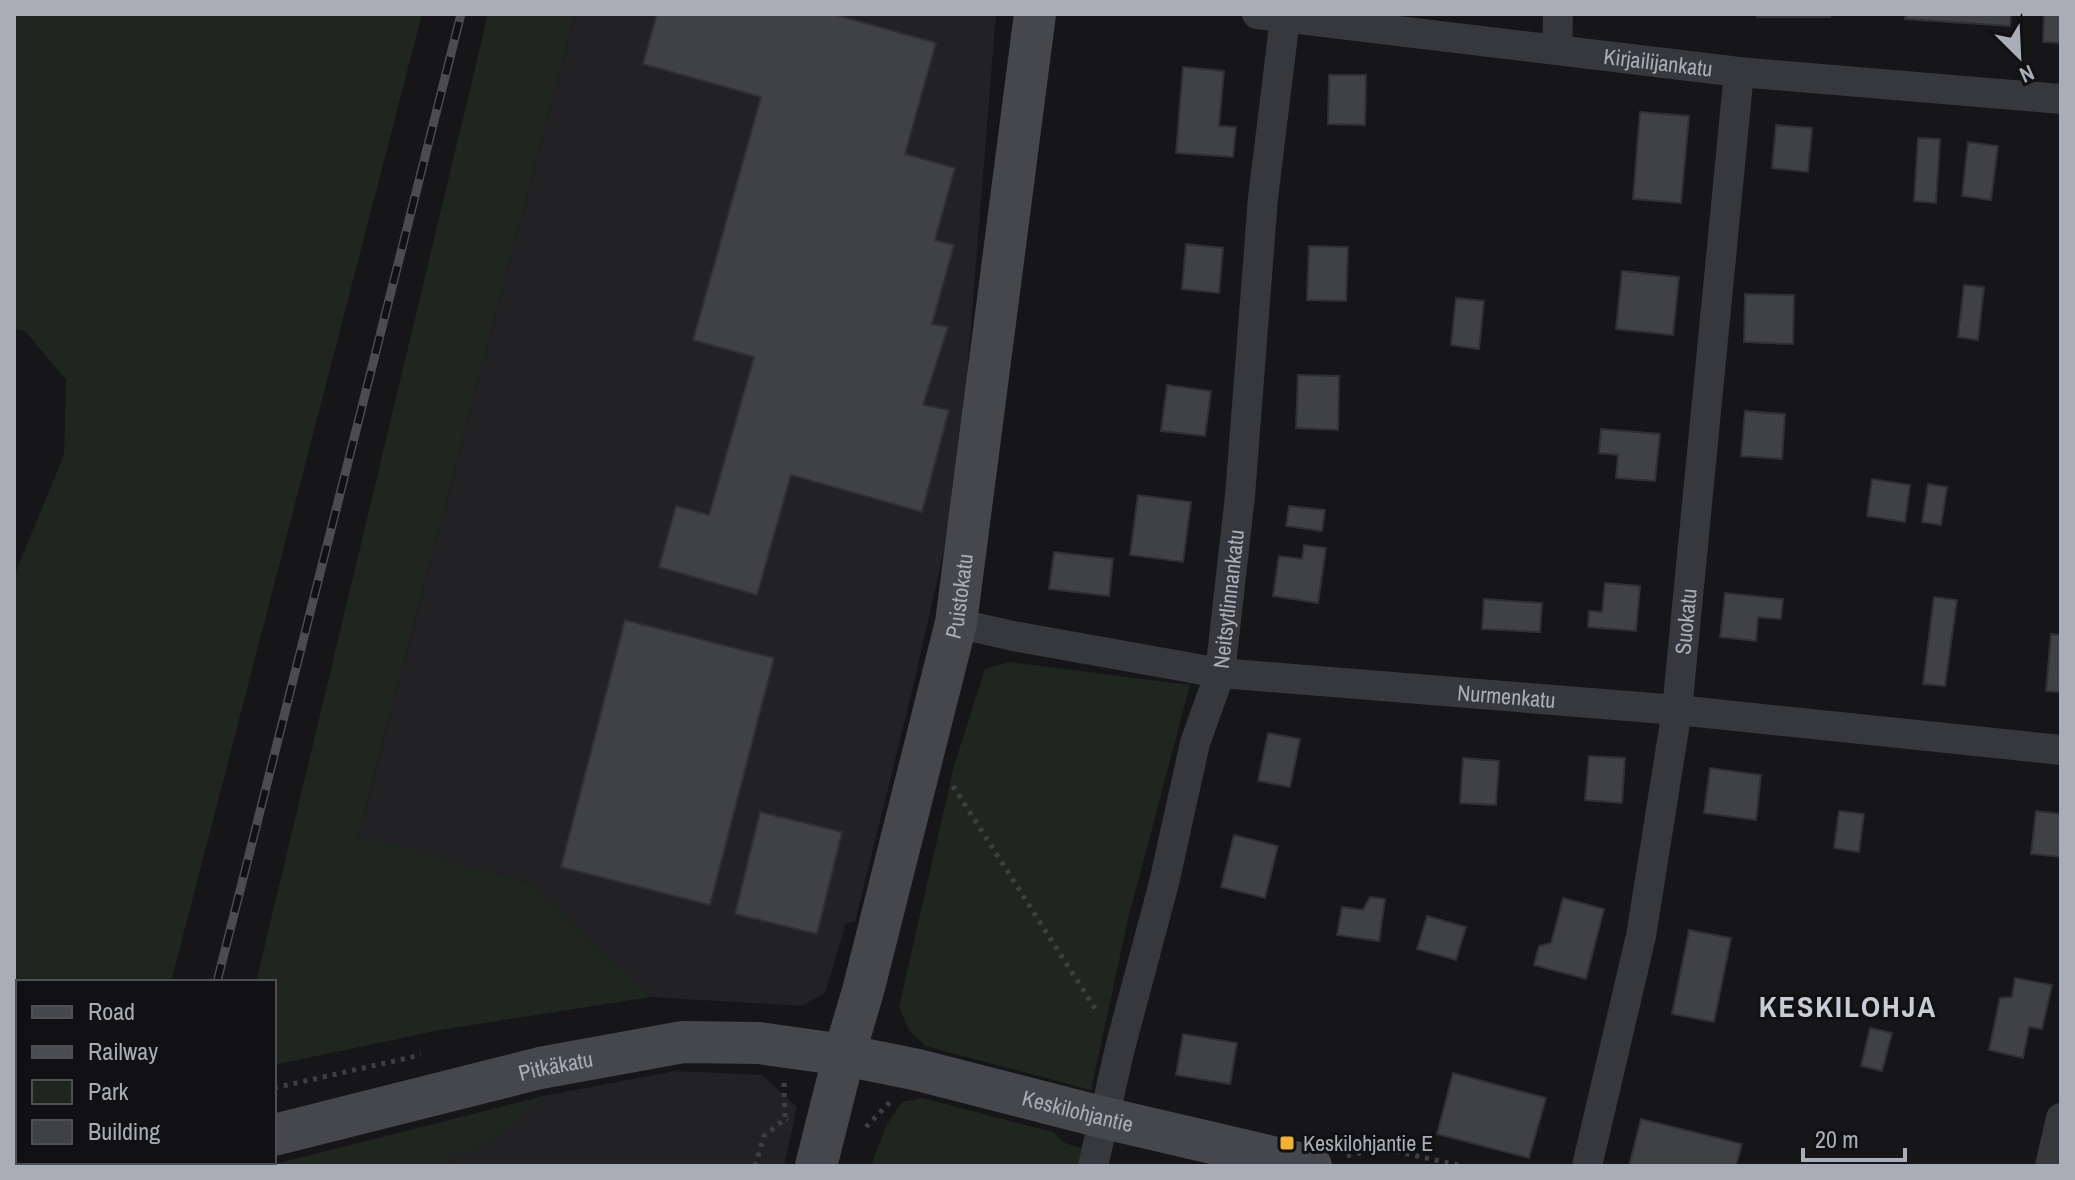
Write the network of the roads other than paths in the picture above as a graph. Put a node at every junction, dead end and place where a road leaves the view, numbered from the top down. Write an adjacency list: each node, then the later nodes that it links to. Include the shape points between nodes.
1 (1035, 14): 7 (street, Puistokatu)
2 (1558, 14): 4 (street)
3 (1271, 16): 4 (street, Kirjailijankatu); 8 (street, Neitsytlinnankatu, via 1240,496)
4 (1557, 50): 5 (street, Kirjailijankatu)
5 (1739, 72): 6 (street, Kirjailijankatu); 9 (street, Suokatu)
6 (2061, 99)
7 (956, 623): 8 (street, Nurmenkatu); 11 (street, Puistokatu)
8 (1220, 673): 9 (street, Nurmenkatu); 12 (street, Neitsytlinnankatu, via 1195,743)
9 (1677, 710): 10 (street, Nurmenkatu); 18 (street, Suokatu, via 1641,936)
10 (2061, 750)
11 (844, 1055): 12 (street, Keskilohjantie); 14 (street, Pitkäkatu, via 759,1043 683,1042 540,1068); 15 (street, Puistokatu)
12 (1105, 1118): 16 (street, Neitsytlinnankatu); 17 (street, Keskilohjantie)
13 (2061, 1118): 19 (street)
14 (276, 1134)
15 (816, 1166)
16 (1093, 1166)
17 (1311, 1166)
18 (1587, 1166)
19 (2050, 1166)

